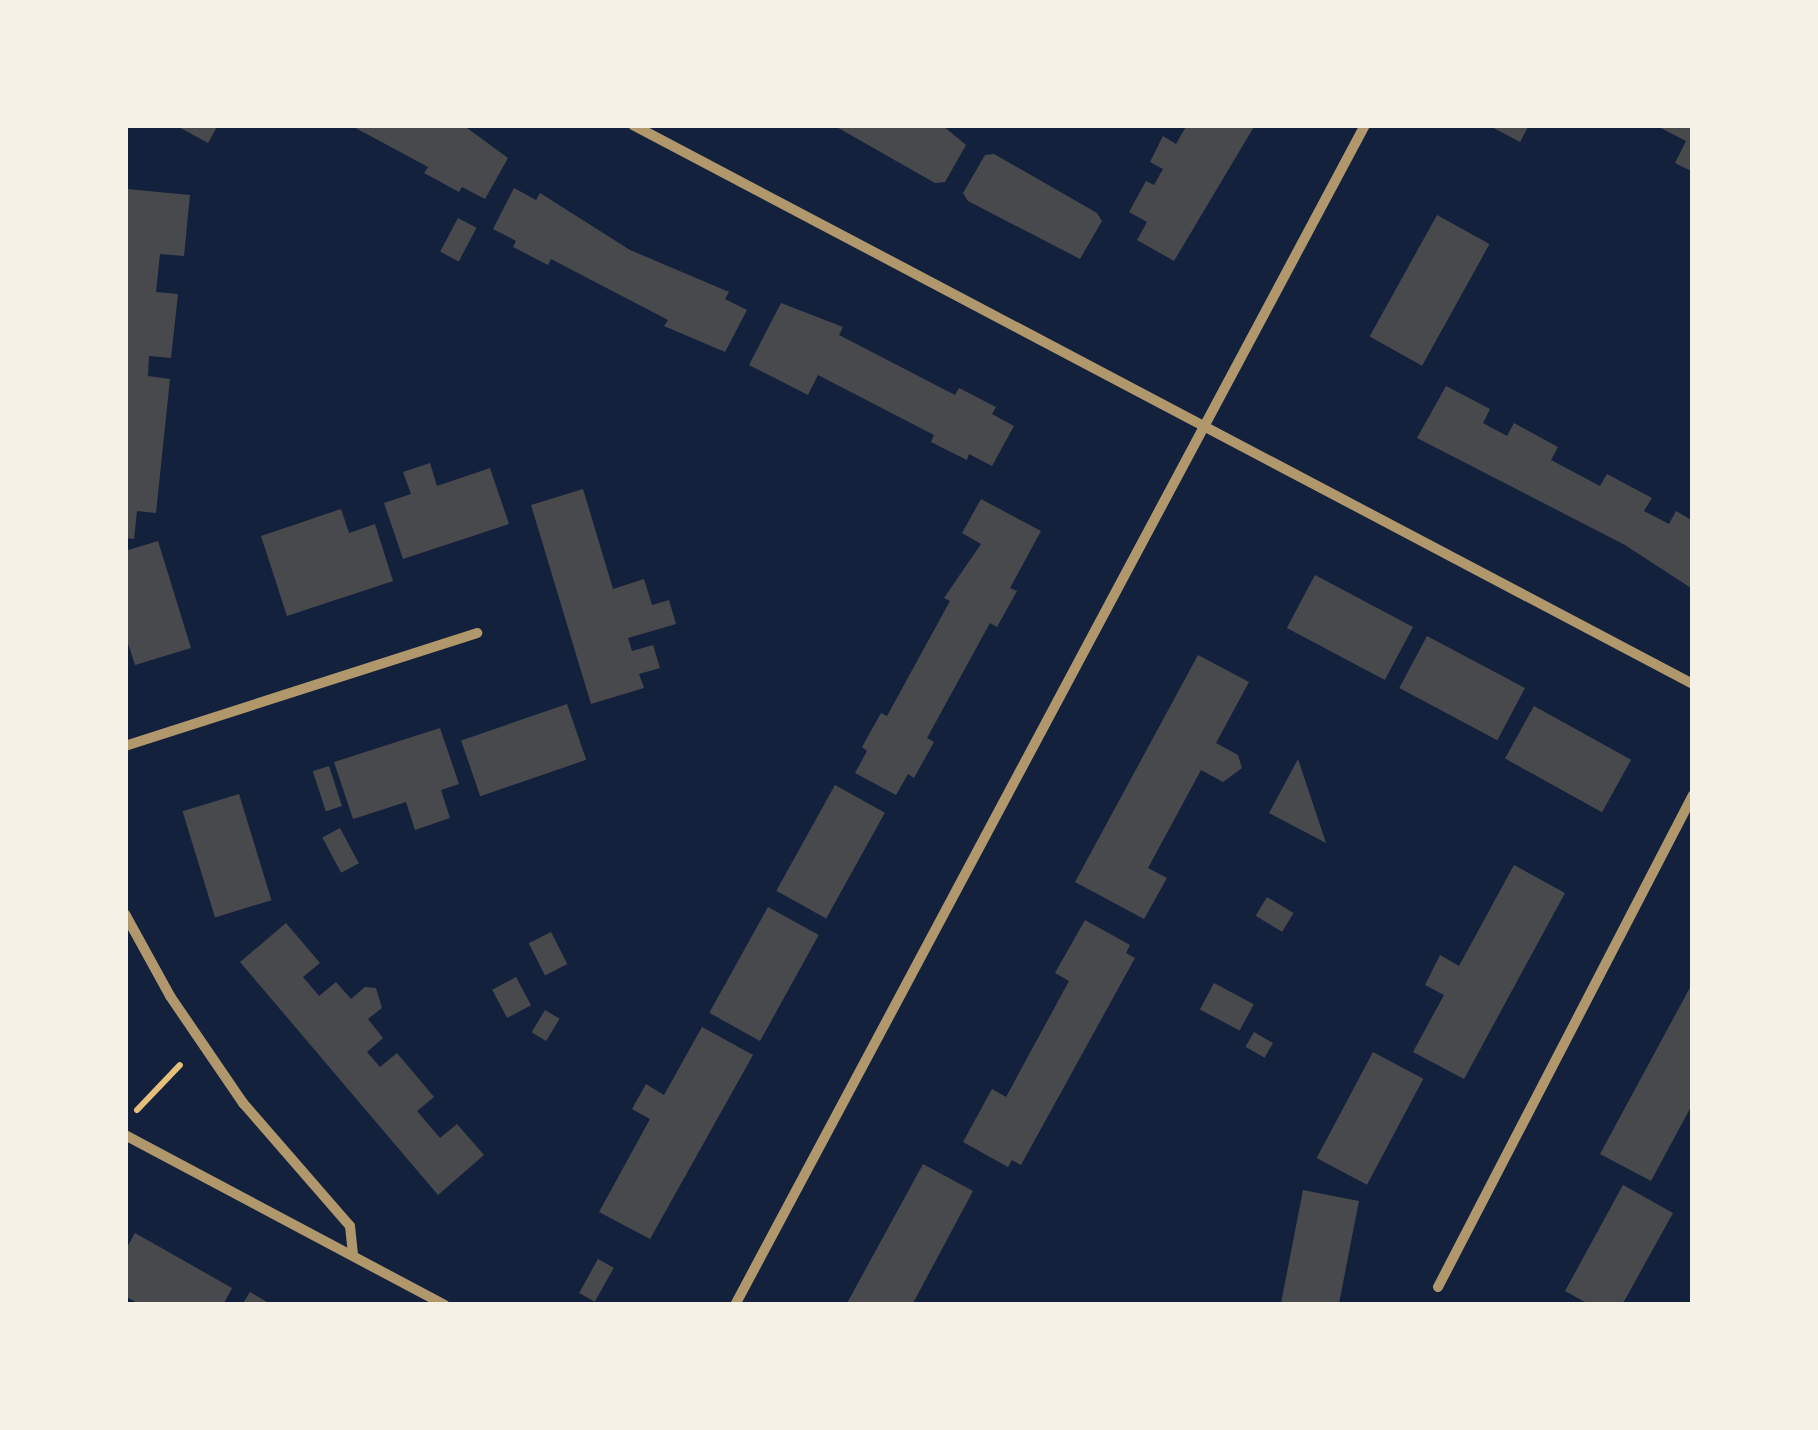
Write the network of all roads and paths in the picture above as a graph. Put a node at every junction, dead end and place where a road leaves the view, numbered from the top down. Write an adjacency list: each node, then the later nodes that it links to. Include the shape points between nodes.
1 (633, 125): 3 (street)
2 (1364, 125): 3 (street)
3 (1208, 426): 5 (street); 15 (street)
4 (477, 633): 6 (street)
5 (1693, 684)
6 (125, 746)
7 (1693, 794): 13 (street)
8 (125, 914): 9 (street)
9 (202, 1042): 10 (path); 12 (street, via 243,1103 350,1226)
10 (125, 1123)
11 (125, 1135): 12 (street)
12 (352, 1254): 14 (street)
13 (1438, 1287)
14 (445, 1305)
15 (735, 1305)

